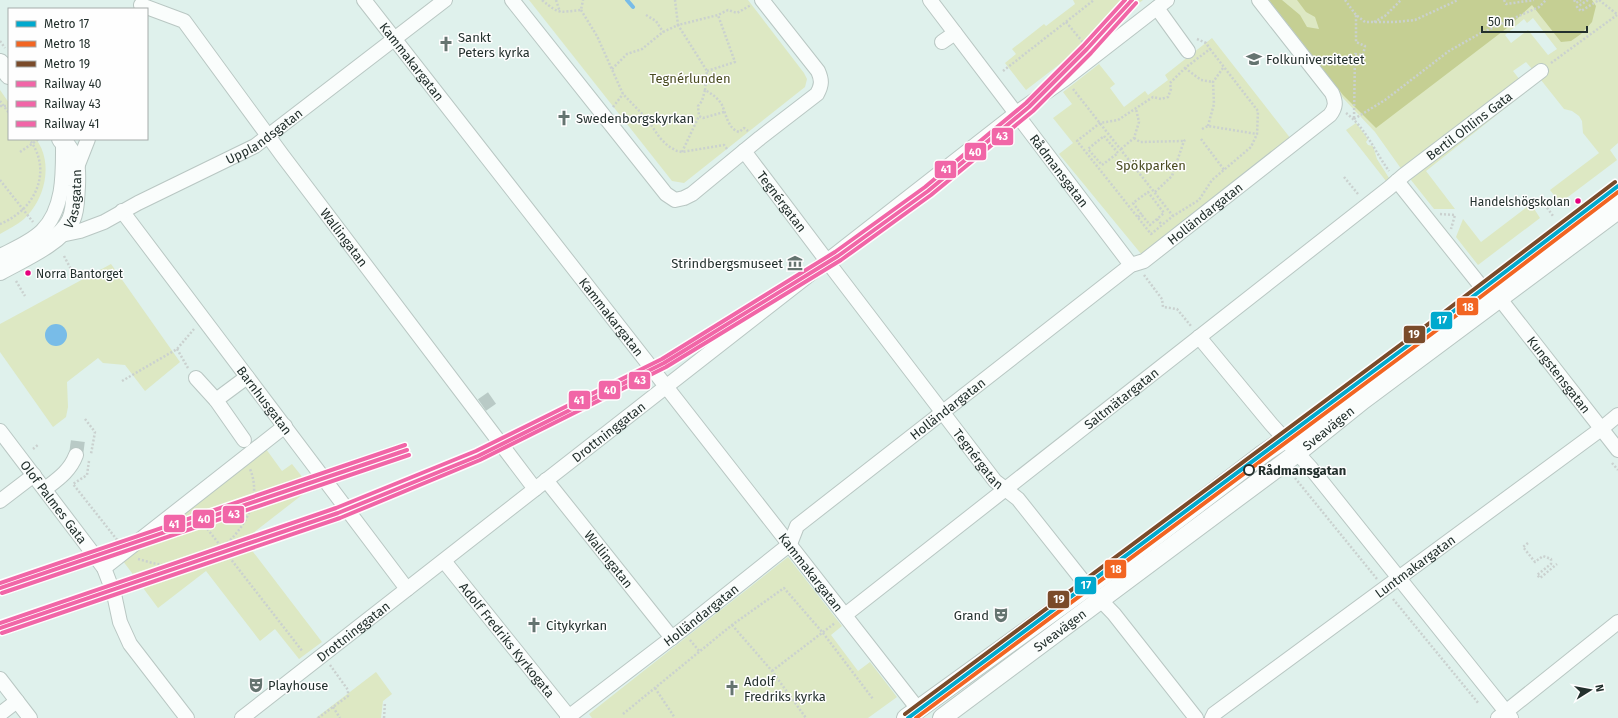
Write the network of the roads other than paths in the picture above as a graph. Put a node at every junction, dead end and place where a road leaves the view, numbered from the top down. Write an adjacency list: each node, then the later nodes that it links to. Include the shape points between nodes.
1 (445, 0): 10 (street, Upplandsgatan)
2 (512, 0): 20 (street, via 666,194 675,200 692,194)
3 (930, 0): 9 (street, Rådmansgatan)
4 (1259, 0): 29 (street, Holländargatan, via 1332,93 1340,109 1330,114 1144,261)
5 (366, 1): 10 (street, Kammakargatan)
6 (758, 1): 20 (street, via 818,71 822,80 817,94)
7 (1162, 4): 12 (street); 16 (street, Drottninggatan)
8 (141, 5): 17 (street, Wallingatan, via 184,21)
9 (954, 33): 11 (street); 16 (street, Rådmansgatan)
10 (394, 39): 17 (street, Upplandsgatan); 36 (street, Kammakargatan)
11 (942, 42)
12 (1188, 51)
13 (0, 63): 15 (main road)
14 (1541, 71): 22 (street, Bertil Ohlins Gata)
15 (8, 74)
16 (1015, 114): 28 (street, Drottninggatan); 29 (street, Rådmansgatan)
17 (269, 137): 25 (street, Upplandsgatan); 49 (street, Wallingatan, via 479,407 520,469)
18 (63, 140): 21 (main road, Vasagatan, via 70,149); 27 (street, Vasagatan, via 61,188 52,219 42,231)
19 (88, 140): 21 (street)
20 (744, 151): 28 (street, Tegnérgatan)
21 (77, 167): 26 (main road, Vasagatan, via 74,210 71,220)
22 (1397, 181): 31 (street); 33 (street, Saltmätargatan, via 1306,260)
23 (1618, 190): 31 (main road, Sveavägen)
24 (1618, 210): 32 (main road, Sveavägen)
25 (122, 211): 26 (street, Upplandsgatan, via 92,227); 35 (street, Barnhusgatan)
26 (61, 234): 30 (main road, Vasagatan)
27 (0, 256)
28 (827, 262): 36 (street, Drottninggatan); 38 (street, Tegnérgatan)
29 (1131, 265): 38 (street, Holländargatan)
30 (0, 271)
31 (1484, 290): 43 (main road, Sveavägen)
32 (1500, 299): 41 (street, Kungstensgatan); 46 (main road, Sveavägen)
33 (1196, 332): 43 (street); 51 (street, Saltmätargatan)
34 (196, 378): 37 (street)
35 (247, 378): 37 (street); 40 (street, Barnhusgatan)
36 (665, 387): 49 (street, Drottninggatan); 53 (street, Kammakargatan)
37 (216, 400): 44 (street)
38 (943, 412): 51 (street, Tegnérgatan, via 995,481); 53 (street, Holländargatan, via 797,526)
39 (1618, 415): 41 (street, Luntmakargatan)
40 (285, 426): 55 (street); 58 (street, Barnhusgatan)
41 (1601, 429): 45 (street, Kungstensgatan); 56 (street, Luntmakargatan)
42 (0, 431): 48 (street, Olof Palmes Gata)
43 (1284, 439): 46 (street); 57 (main road, Sveavägen)
44 (244, 440)
45 (1618, 450)
46 (1297, 453): 56 (street); 59 (main road, Sveavägen)
47 (76, 456): 50 (street, via 69,470)
48 (34, 475): 50 (street, Olof Palmes Gata); 52 (street)
49 (541, 485): 54 (street, Drottninggatan); 62 (street, Wallingatan, via 564,502)
50 (45, 490): 55 (street, Olof Palmes Gata)
51 (1005, 490): 57 (street, Tegnérgatan, via 1018,498); 60 (street, Saltmätargatan)
52 (0, 501)
53 (790, 544): 60 (street, Kammakargatan); 62 (street, Holländargatan)
54 (444, 561): 58 (street, Drottninggatan); 71 (street, Adolf Fredriks Kyrkogata)
55 (104, 568): 69 (street, Olof Palmes Gata, via 120,622 130,644)
56 (1398, 579): 67 (street); 74 (street, Luntmakargatan, via 1214,714)
57 (1087, 586): 59 (street, Tegnérgatan); 66 (main road, Sveavägen)
58 (407, 589): 70 (street, Drottninggatan)
59 (1100, 600): 72 (main road, Sveavägen); 73 (street, Tegnérgatan, via 1114,614)
60 (845, 615): 66 (street, Kammakargatan)
61 (1618, 622): 67 (street)
62 (672, 638): 71 (street, Holländargatan)
63 (0, 679): 64 (street)
64 (17, 701): 65 (street); 68 (street)
65 (0, 714)
66 (912, 714)
67 (1505, 716)
68 (30, 718)
69 (187, 718)
70 (242, 718)
71 (569, 718)
72 (942, 718)
73 (1196, 718)
74 (1212, 718)

